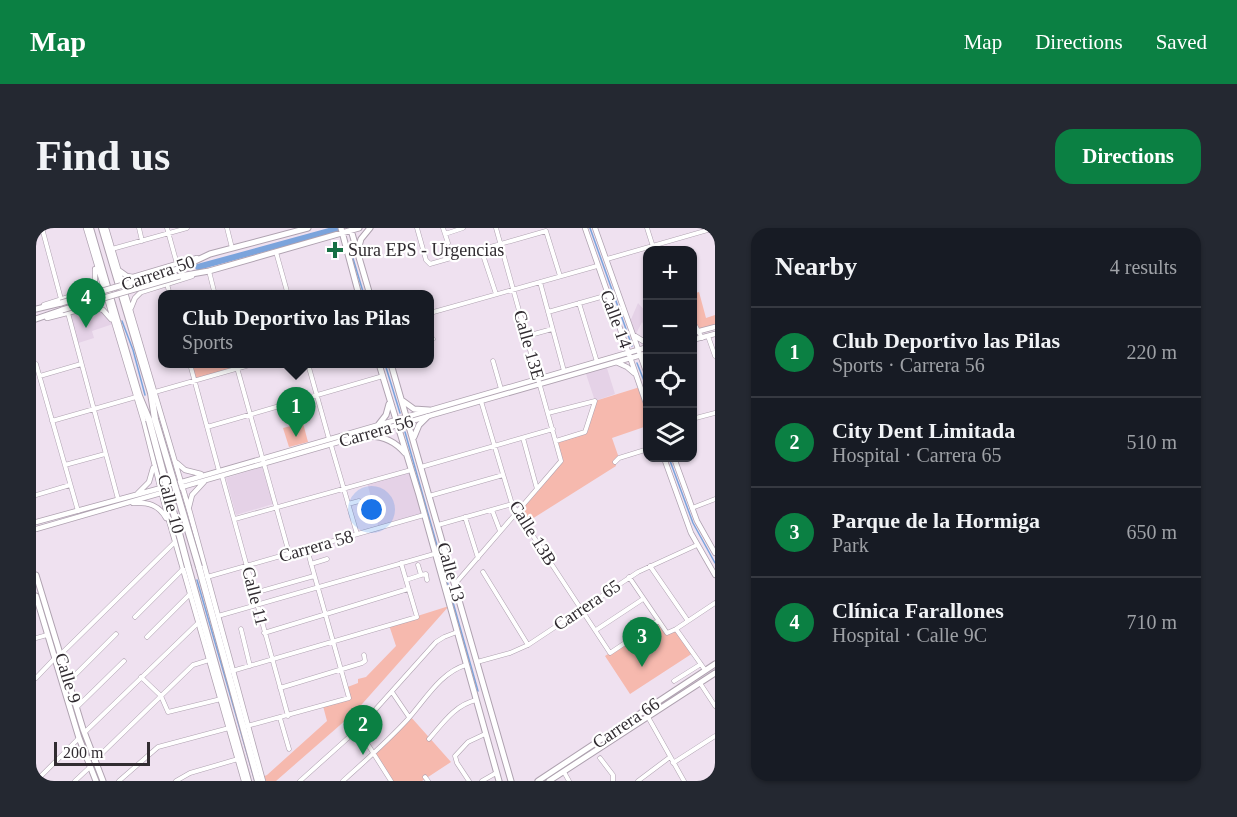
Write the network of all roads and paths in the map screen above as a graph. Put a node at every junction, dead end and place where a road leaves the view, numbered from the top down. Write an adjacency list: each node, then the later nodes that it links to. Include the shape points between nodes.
1 (42, 228): 58 (street)
2 (88, 228): 36 (street, Calle 10); 82 (main road, Calle 10)
3 (104, 228): 33 (street, Calle 10); 112 (main road, Calle 10)
4 (139, 228): 26 (street)
5 (188, 228): 21 (street)
6 (228, 228): 32 (street)
7 (308, 228): 22 (main road, Carrera 50)
8 (359, 228): 18 (main road, Carrera 50)
9 (369, 228): 38 (main road)
10 (417, 228): 34 (street, via 428,263)
11 (444, 228): 23 (street)
12 (463, 228): 23 (street)
13 (496, 228): 29 (street, Calle 13E)
14 (585, 228): 40 (street, Calle 14)
15 (595, 228): 39 (street, Calle 14)
16 (647, 228): 30 (street)
17 (715, 228): 20 (street)
18 (351, 229): 19 (main road, Carrera 50); 25 (main road)
19 (342, 230): 24 (main road, Carrera 50); 28 (main road)
20 (699, 230): 31 (street)
21 (168, 231): 26 (street); 41 (street)
22 (287, 231): 32 (main road, Carrera 50)
23 (445, 234): 27 (street)
24 (332, 236): 28 (main road); 37 (main road, Carrera 50)
25 (354, 240): 28 (main road, via 348,238); 38 (main road)
26 (142, 241): 33 (street)
27 (448, 243)
28 (345, 244): 52 (main road)
29 (500, 244): 34 (street); 45 (street, via 546,231); 48 (street, Calle 13E)
30 (652, 246)
31 (660, 246)
32 (232, 248): 41 (main road, Carrera 50)
33 (112, 249): 42 (street, Calle 10)
34 (481, 249): 56 (street)
35 (643, 251): 39 (street)
36 (93, 252): 55 (street, via 95,278); 67 (street, Calle 10)
37 (276, 252): 43 (main road, Carrera 50); 51 (street)
38 (358, 252): 53 (main road)
39 (607, 259): 72 (street, Calle 14)
40 (597, 266): 45 (street); 57 (street, Calle 14)
41 (178, 267): 44 (street, Carrera 50); 58 (main road, Carrera 50, bridge)
42 (119, 268): 44 (street, via 127,276); 65 (street, Calle 10)
43 (209, 271): 47 (street, Carrera 50); 50 (street); 62 (main road, Carrera 50, bridge)
44 (137, 275): 54 (street, via 130,286)
45 (560, 276): 46 (street)
46 (540, 282): 48 (street); 64 (street)
47 (167, 284): 49 (street); 54 (street, Carrera 50)
48 (513, 289): 56 (street); 75 (street, Calle 13E)
49 (169, 290)
50 (214, 290)
51 (287, 290)
52 (358, 290)
53 (369, 290)
54 (143, 291): 65 (street, via 134,300)
55 (83, 292): 58 (street, Carrera 50); 60 (street, via 94,291 99,296 97,304)
56 (496, 294): 63 (street)
57 (608, 295): 59 (street); 78 (street, Calle 14)
58 (61, 301): 61 (main road, Carrera 50)
59 (579, 303): 64 (street); 89 (street)
60 (88, 307): 62 (street, Carrera 50); 67 (street, via 105,311)
61 (36, 308)
62 (65, 311): 66 (main road, Carrera 50); 93 (street)
63 (434, 312)
64 (548, 312): 70 (street)
65 (132, 313): 107 (street, Calle 10)
66 (36, 320)
67 (113, 324): 82 (street, Calle 10)
68 (697, 326): 71 (street)
69 (715, 327): 71 (street)
70 (552, 329): 75 (street); 100 (street)
71 (700, 331): 73 (street); 76 (street)
72 (632, 332): 79 (street); 81 (street, Calle 14)
73 (697, 332)
74 (715, 334): 76 (street)
75 (526, 336): 105 (street, Calle 13E)
76 (705, 337): 77 (street); 86 (street)
77 (697, 339)
78 (625, 342): 83 (street, Calle 14); 85 (street)
79 (643, 342)
80 (643, 347): 81 (street, Carrera 56)
81 (638, 349): 83 (street, Carrera 56); 84 (street, Calle 14)
82 (124, 352): 110 (main road, Calle 10)
83 (628, 352): 85 (street, Carrera 56); 87 (street, Calle 14)
84 (640, 355): 87 (street, Carrera 56); 91 (street, Calle 14)
85 (619, 356): 89 (street, Carrera 56)
86 (715, 356)
87 (630, 358): 90 (street, Carrera 56); 101 (street, Calle 14)
88 (493, 361): 106 (street)
89 (597, 362): 100 (street, Carrera 56)
90 (616, 362): 101 (street); 105 (street, Carrera 56)
91 (643, 363)
92 (36, 364): 102 (street)
93 (81, 364): 102 (street); 116 (street)
94 (191, 368): 104 (street, Calle 11)
95 (229, 368): 104 (street)
96 (238, 368): 120 (street)
97 (309, 368): 109 (street)
98 (381, 368): 103 (main road, Calle 13)
99 (392, 368): 108 (main road, Calle 13)
100 (564, 371): 105 (street, Carrera 56)
101 (636, 375): 115 (street, Calle 14)
102 (40, 376): 124 (street)
103 (383, 376): 109 (street); 111 (main road, Calle 13)
104 (195, 381): 107 (street); 127 (street, Calle 11)
105 (539, 381): 106 (street, Carrera 56); 113 (street, Carrera 56); 118 (street, Calle 13E)
106 (501, 389): 117 (street, Carrera 56)
107 (155, 392): 112 (main road); 114 (street, Calle 10)
108 (400, 394): 117 (main road, via 410,406); 122 (main road, Calle 13)
109 (317, 395): 120 (street); 131 (street)
110 (137, 397): 116 (street); 123 (main road, Calle 10); 141 (street, Calle 10)
111 (389, 399): 125 (main road, Calle 13); 126 (main road, via 388,412)
112 (152, 400): 114 (main road); 123 (main road, Calle 10)
113 (481, 401): 117 (street, Carrera 56); 135 (street, Calle 13B)
114 (158, 407): 139 (street, Calle 10)
115 (648, 408)
116 (94, 410): 124 (street); 137 (street)
117 (428, 413): 122 (street, Carrera 56); 132 (main road)
118 (548, 413): 128 (street, Calle 13E); 133 (street, via 595,401 585,432)
119 (715, 413): 121 (street)
120 (250, 414): 127 (street); 140 (street)
121 (697, 418)
122 (407, 419): 125 (street, Carrera 56); 132 (main road, Calle 13)
123 (152, 420): 199 (main road, Calle 10, bridge); 202 (main road, Calle 10, bridge, via 199,567)
124 (52, 421): 145 (street)
125 (396, 422): 126 (street, Carrera 56); 129 (street, Carrera 56); 138 (main road, Calle 13)
126 (378, 424): 131 (street, Carrera 56)
127 (207, 427): 151 (street, Calle 11)
128 (552, 429): 130 (street); 133 (street, Calle 13E)
129 (361, 437): 134 (street, Carrera 56); 138 (main road, via 387,439)
130 (523, 438): 135 (street); 158 (street)
131 (329, 439): 140 (street, Carrera 56)
132 (413, 439): 147 (main road, Calle 13)
133 (556, 441): 158 (street, Calle 13E, via 561,461)
134 (332, 445): 140 (street, Carrera 56); 157 (street)
135 (494, 446): 147 (street); 152 (street, Calle 13B)
136 (643, 451): 142 (street)
137 (105, 454): 145 (street); 163 (street)
138 (406, 454): 148 (main road, Calle 13)
139 (173, 456): 146 (street, Calle 10); 150 (street, via 185,471)
140 (263, 461): 151 (street, Carrera 56); 170 (street)
141 (153, 462): 149 (street, Calle 10); 161 (street, via 149,482)
142 (615, 462)
143 (665, 462): 187 (street)
144 (675, 462): 172 (street)
145 (65, 465): 154 (street)
146 (176, 466): 149 (street, via 165,474); 155 (street, Calle 10); 156 (street)
147 (421, 467): 162 (main road, Calle 13)
148 (411, 470): 157 (street); 177 (main road, Calle 13)
149 (156, 472): 156 (street); 159 (street, Calle 10)
150 (212, 473): 151 (street, Carrera 56); 155 (street, Carrera 56)
151 (220, 473): 153 (street, Carrera 56); 179 (street, Calle 11)
152 (503, 475): 162 (street); 169 (street, Calle 13B)
153 (210, 479): 155 (street, Carrera 56); 173 (street, via 192,495)
154 (70, 484): 160 (street); 175 (street)
155 (181, 485): 156 (street, Carrera 56); 165 (street, Calle 10)
156 (170, 488): 159 (street, Carrera 56); 165 (street); 171 (street)
157 (344, 488): 168 (street); 170 (street)
158 (537, 489): 176 (street)
159 (161, 490): 161 (street, Carrera 56); 167 (street, Carrera 56); 171 (street, Calle 10)
160 (36, 495)
161 (133, 496): 163 (street, Carrera 56)
162 (429, 496): 181 (main road, Calle 13)
163 (118, 499): 175 (street, Carrera 56)
164 (715, 499): 172 (street)
165 (186, 500): 173 (street, Calle 10)
166 (359, 501): 168 (street)
167 (124, 504): 182 (street, Carrera 56); 183 (street, via 144,502 154,506 163,512)
168 (348, 504): 185 (street)
169 (512, 504): 174 (street); 176 (street, Calle 13B)
170 (276, 507): 179 (street); 189 (street)
171 (166, 508): 173 (street, via 175,503); 183 (street, Calle 10)
172 (692, 508): 190 (street)
173 (189, 510): 202 (street, Calle 10)
174 (492, 510): 178 (street); 184 (street, Calle 13B)
175 (78, 511): 180 (street, Carrera 56)
176 (516, 513): 184 (street); 218 (street, Calle 13B)
177 (424, 515): 185 (street, Carrera 58); 191 (main road, Calle 13)
178 (465, 517): 181 (street); 192 (street)
179 (235, 519): 197 (street, Calle 11)
180 (36, 522)
181 (438, 525): 209 (main road, Calle 13)
182 (36, 529)
183 (172, 530): 186 (street, Calle 10)
184 (500, 532): 192 (street)
185 (357, 534): 188 (street, Carrera 58)
186 (176, 541): 199 (street, Calle 10); 239 (street)
187 (697, 545): 198 (street, Carrera 65); 204 (street)
188 (307, 549): 189 (street, Carrera 58); 195 (street)
189 (289, 553): 197 (street, Carrera 58)
190 (715, 553)
191 (434, 554): 194 (street); 231 (main road, Calle 13)
192 (478, 558): 209 (street)
193 (327, 559): 195 (street)
194 (401, 563): 207 (street); 210 (street)
195 (311, 564): 205 (street)
196 (418, 565): 203 (street)
197 (248, 566): 202 (street, Carrera 58); 213 (street, Calle 11)
198 (650, 566): 206 (street, Carrera 65); 224 (street)
199 (186, 568): 211 (main road, Calle 10); 222 (street)
200 (483, 572): 238 (street)
201 (36, 575): 219 (main road, Calle 9)
202 (205, 575): 220 (street, Calle 10); 250 (main road, Calle 10)
203 (421, 575): 207 (street); 208 (street, via 426,574)
204 (715, 575)
205 (314, 576): 210 (street); 213 (street)
206 (629, 578): 215 (street); 218 (street, Carrera 65)
207 (406, 580): 212 (street)
208 (427, 580)
209 (454, 585): 245 (main road, Calle 13)
210 (318, 587): 217 (street); 221 (street)
211 (190, 589): 225 (street, Calle 10); 234 (street); 256 (main road, Calle 10)
212 (408, 589): 221 (street); 236 (street, via 417,617)
213 (254, 593): 217 (street, Calle 11)
214 (36, 596): 226 (main road, Calle 9)
215 (644, 599): 223 (street); 229 (street)
216 (715, 603): 224 (street)
217 (256, 604): 220 (street); 230 (street, Calle 11)
218 (582, 609): 229 (street, Calle 13B); 238 (street, Carrera 65)
219 (49, 616): 226 (main road); 237 (main road, Calle 9)
220 (218, 616): 250 (street, Calle 10)
221 (325, 616): 230 (street); 236 (street)
222 (135, 617)
223 (658, 621): 228 (street, via 669,633); 229 (street, Calle 13B, via 610,653)
224 (688, 621): 228 (street)
225 (199, 622): 243 (street, Calle 10); 255 (street)
226 (45, 626): 233 (main road, Calle 9)
227 (241, 629): 249 (street)
228 (676, 629): 246 (street)
229 (596, 630)
230 (264, 633): 242 (street, Calle 11)
231 (457, 633): 248 (main road, Calle 13); 262 (street, via 436,642)
232 (116, 634): 257 (street)
233 (48, 635): 235 (street); 237 (main road); 241 (main road, Calle 9)
234 (147, 637)
235 (36, 638)
236 (333, 642): 242 (street); 251 (street)
237 (57, 643): 239 (main road, Calle 9)
238 (528, 645): 245 (street, Carrera 65)
239 (61, 654): 257 (main road, Calle 9)
240 (364, 655): 251 (street, via 362,663)
241 (55, 658): 254 (street); 265 (main road, Calle 9)
242 (272, 659): 249 (street); 260 (street, Calle 11)
243 (209, 660): 256 (street, Calle 10); 264 (street, via 193,665)
244 (124, 661): 270 (street)
245 (477, 662): 296 (main road, Calle 13)
246 (701, 664): 252 (street); 258 (street)
247 (715, 664): 252 (main road, Carrera 66)
248 (466, 665): 268 (main road, Calle 13); 272 (street, via 446,675)
249 (250, 666): 250 (street)
250 (230, 669): 276 (street, Calle 10); 305 (main road, Calle 10)
251 (340, 670): 260 (street); 271 (street, via 349,698)
252 (705, 671): 263 (main road, Carrera 66)
253 (715, 673): 259 (main road, Carrera 66)
254 (36, 678)
255 (141, 678): 264 (street); 279 (street)
256 (217, 678): 267 (street, Calle 10); 285 (main road, Calle 10)
257 (69, 681): 261 (main road, Calle 9)
258 (674, 681)
259 (700, 682): 266 (main road, Carrera 66); 269 (street)
260 (280, 688): 271 (street, Calle 11)
261 (72, 689): 265 (main road); 270 (main road, Calle 9)
262 (392, 692): 272 (street); 278 (street)
263 (673, 692): 266 (main road); 284 (main road, Carrera 66)
264 (160, 696): 267 (street, via 168,712); 291 (street)
265 (67, 697): 275 (main road, Calle 9)
266 (677, 698): 273 (main road, Carrera 66)
267 (221, 699): 277 (street, Calle 10)
268 (476, 700): 280 (main road, Calle 13); 283 (street, via 456,709)
269 (715, 706)
270 (77, 707): 279 (main road, Calle 9)
271 (288, 716): 274 (street)
272 (409, 717): 287 (street)
273 (648, 717): 284 (main road, Carrera 66); 289 (street)
274 (280, 718): 276 (street); 286 (street)
275 (74, 721): 279 (main road); 282 (main road, Calle 9)
276 (247, 726): 306 (street, Calle 10)
277 (229, 728): 285 (street, Calle 10); 302 (street, via 158,747)
278 (358, 729): 287 (street); 307 (street)
279 (84, 730): 291 (main road, Calle 9)
280 (485, 734): 295 (main road, Calle 13); 309 (street, via 471,739 455,756)
281 (715, 736): 292 (street)
282 (79, 738): 293 (main road, Calle 9); 298 (street)
283 (429, 739)
284 (607, 740): 294 (main road, Carrera 66); 312 (main road, Carrera 66)
285 (236, 744): 290 (street, Calle 10); 304 (main road, Calle 10)
286 (289, 749)
287 (373, 753): 297 (street); 308 (street)
288 (600, 758): 316 (street)
289 (670, 758): 292 (street); 317 (street)
290 (238, 759): 303 (street); 304 (street, Calle 10)
291 (94, 761): 301 (main road, Calle 9)
292 (673, 763): 318 (street)
293 (90, 767): 299 (street); 300 (main road, Calle 9)
294 (564, 772): 313 (main road, Carrera 66); 314 (main road); 315 (street)
295 (496, 773): 310 (street); 311 (main road, Calle 13)
296 (512, 779)
297 (388, 780)
298 (36, 781)
299 (75, 781)
300 (96, 781)
301 (103, 781)
302 (119, 781)
303 (176, 781)
304 (246, 781)
305 (258, 781)
306 (263, 781)
307 (300, 781)
308 (343, 781)
309 (469, 781)
310 (482, 781)
311 (499, 781)
312 (537, 781)
313 (549, 781)
314 (555, 781)
315 (569, 781)
316 (613, 781)
317 (638, 781)
318 (684, 781)

